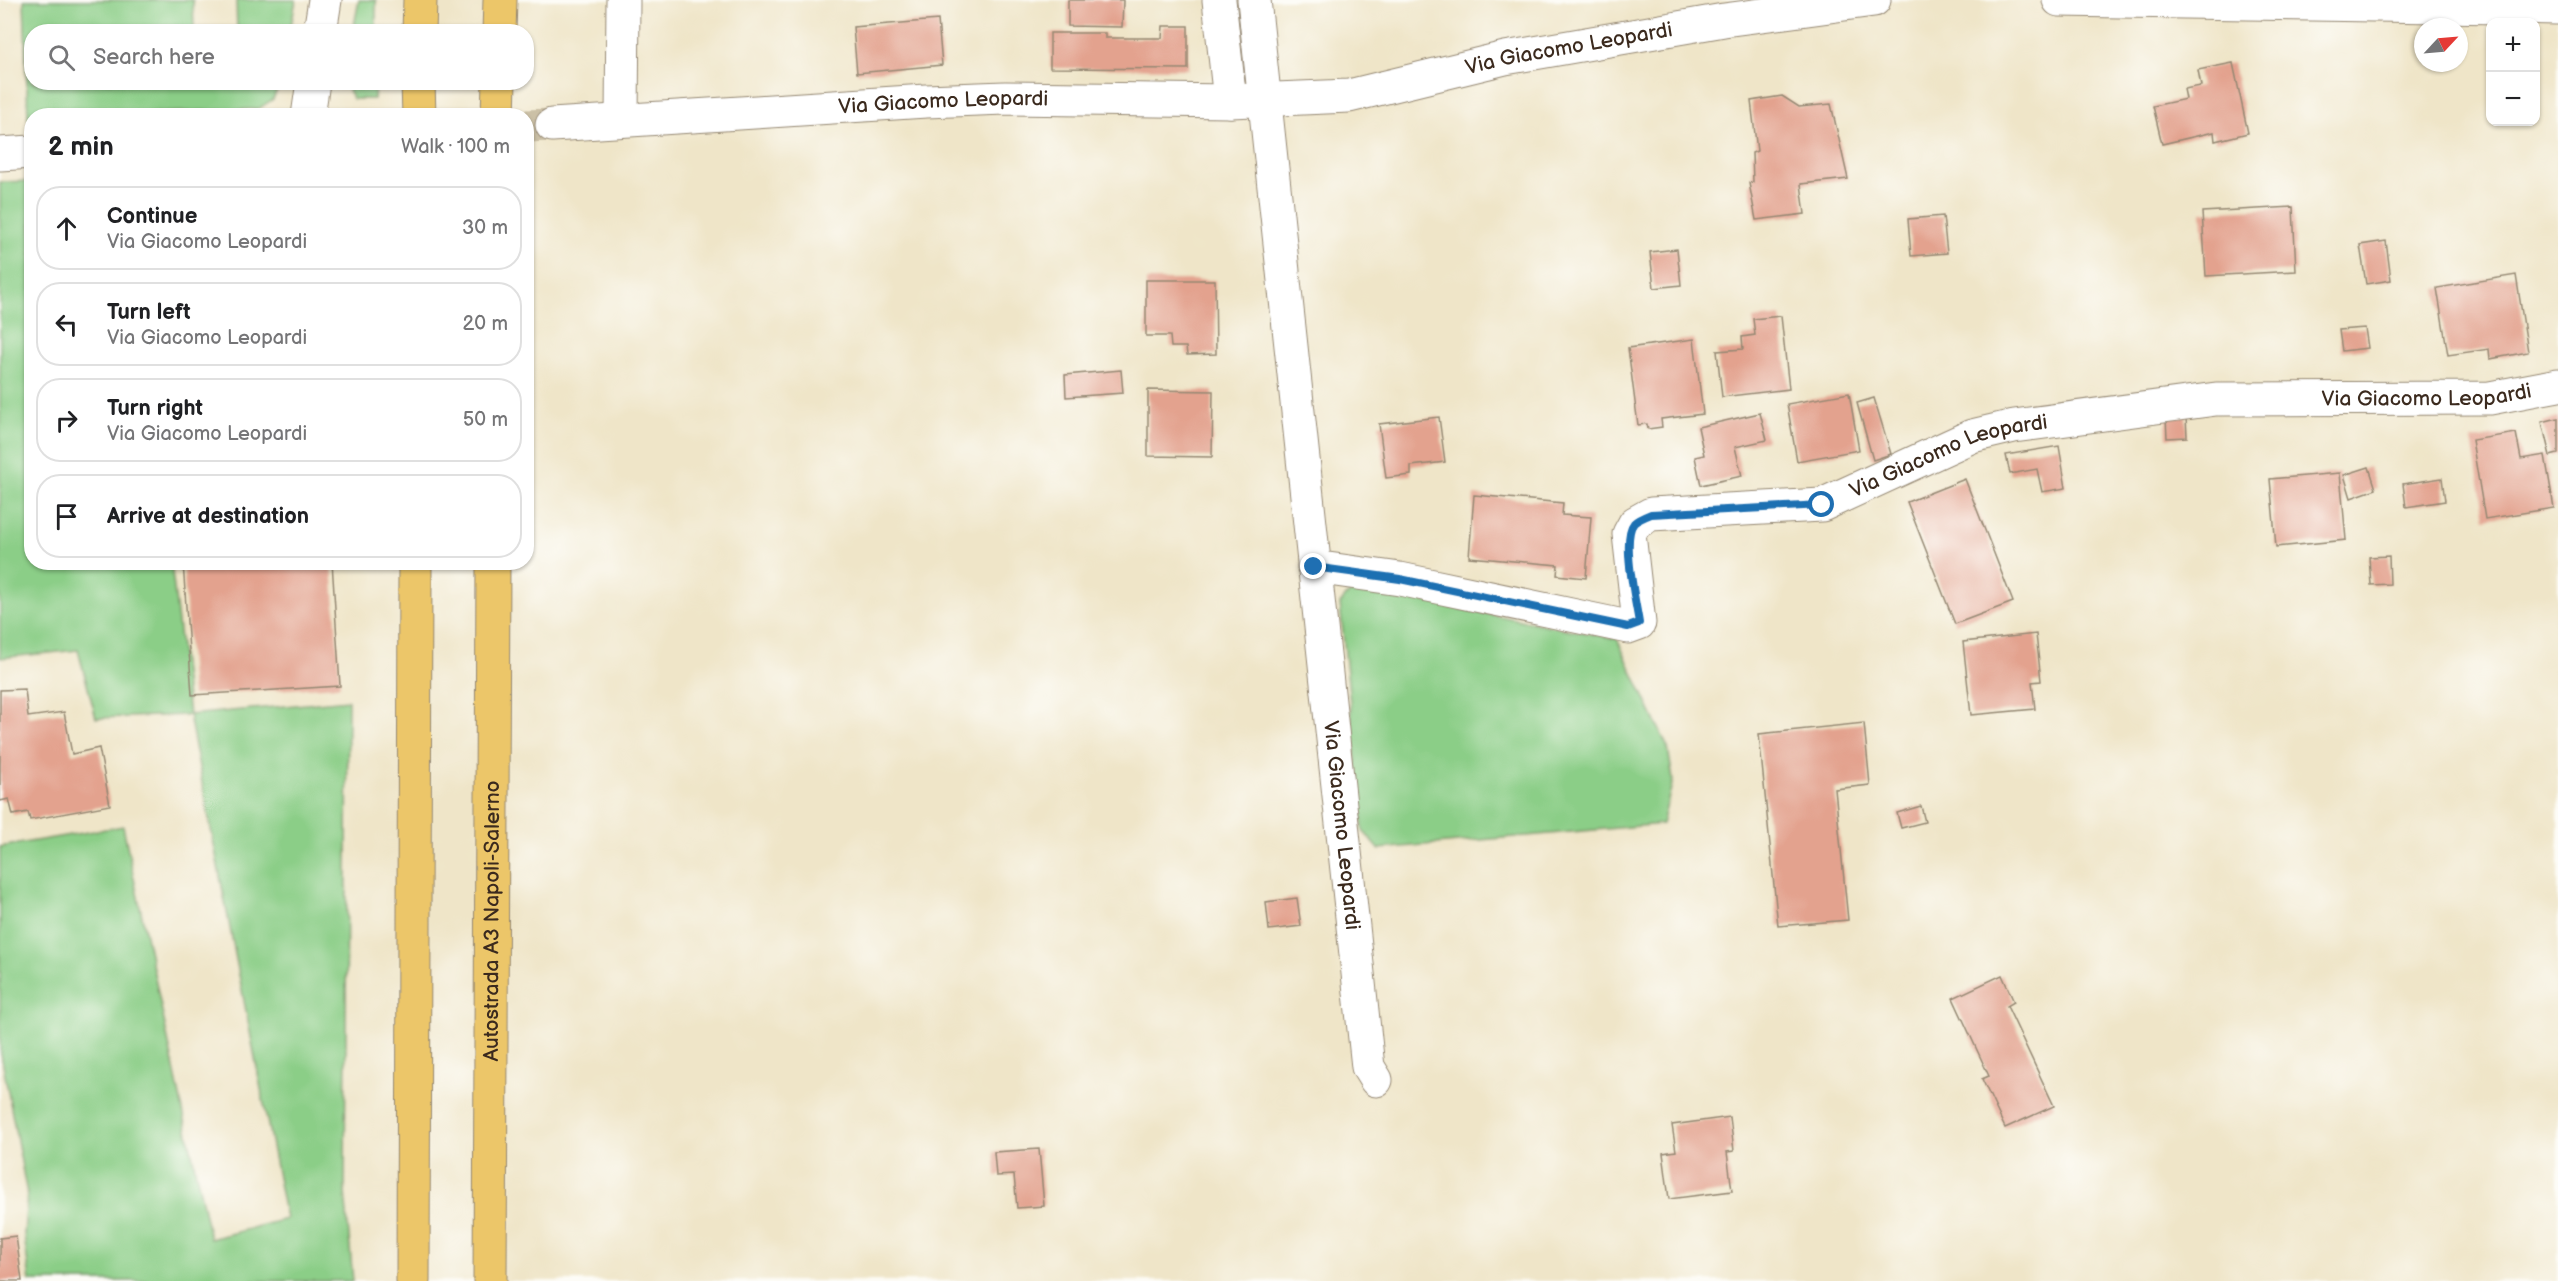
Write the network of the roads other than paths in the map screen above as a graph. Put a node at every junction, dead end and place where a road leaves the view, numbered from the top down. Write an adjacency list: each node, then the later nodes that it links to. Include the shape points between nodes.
1 (325, 0): 10 (street)
2 (420, 0): 11 (highway)
3 (500, 0): 12 (highway)
4 (623, 0): 21 (street)
5 (1219, 0): 17 (street)
6 (1254, 0): 16 (street, Via Giacomo Leopardi)
7 (1874, 0): 16 (street, Via Giacomo Leopardi, via 1724,20 1505,58 1349,96)
8 (2059, 0): 9 (street)
9 (2558, 9)
10 (321, 24)
11 (419, 24)
12 (500, 24)
13 (312, 90): 18 (street)
14 (418, 90): 19 (highway)
15 (499, 90): 20 (highway)
16 (1263, 100): 17 (street, Via Giacomo Leopardi); 26 (street, Via Giacomo Leopardi)
17 (1230, 101): 21 (street, Via Giacomo Leopardi, via 983,99)
18 (309, 108)
19 (418, 108)
20 (498, 108)
21 (622, 119): 22 (street, Via Giacomo Leopardi)
22 (552, 125)
23 (24, 152): 24 (street)
24 (0, 154)
25 (2558, 385): 26 (street, Via Giacomo Leopardi, via 2490,398 2216,399 2014,426 1972,436 1822,505 1651,514 1635,523 1629,534 1639,623 1628,627 1400,579)
26 (1314, 567): 29 (street, Via Giacomo Leopardi, via 1368,1067)
27 (415, 570): 30 (highway)
28 (493, 570): 31 (highway, Autostrada A3 Napoli-Salerno)
29 (1376, 1080)
30 (413, 1281)
31 (490, 1281)

